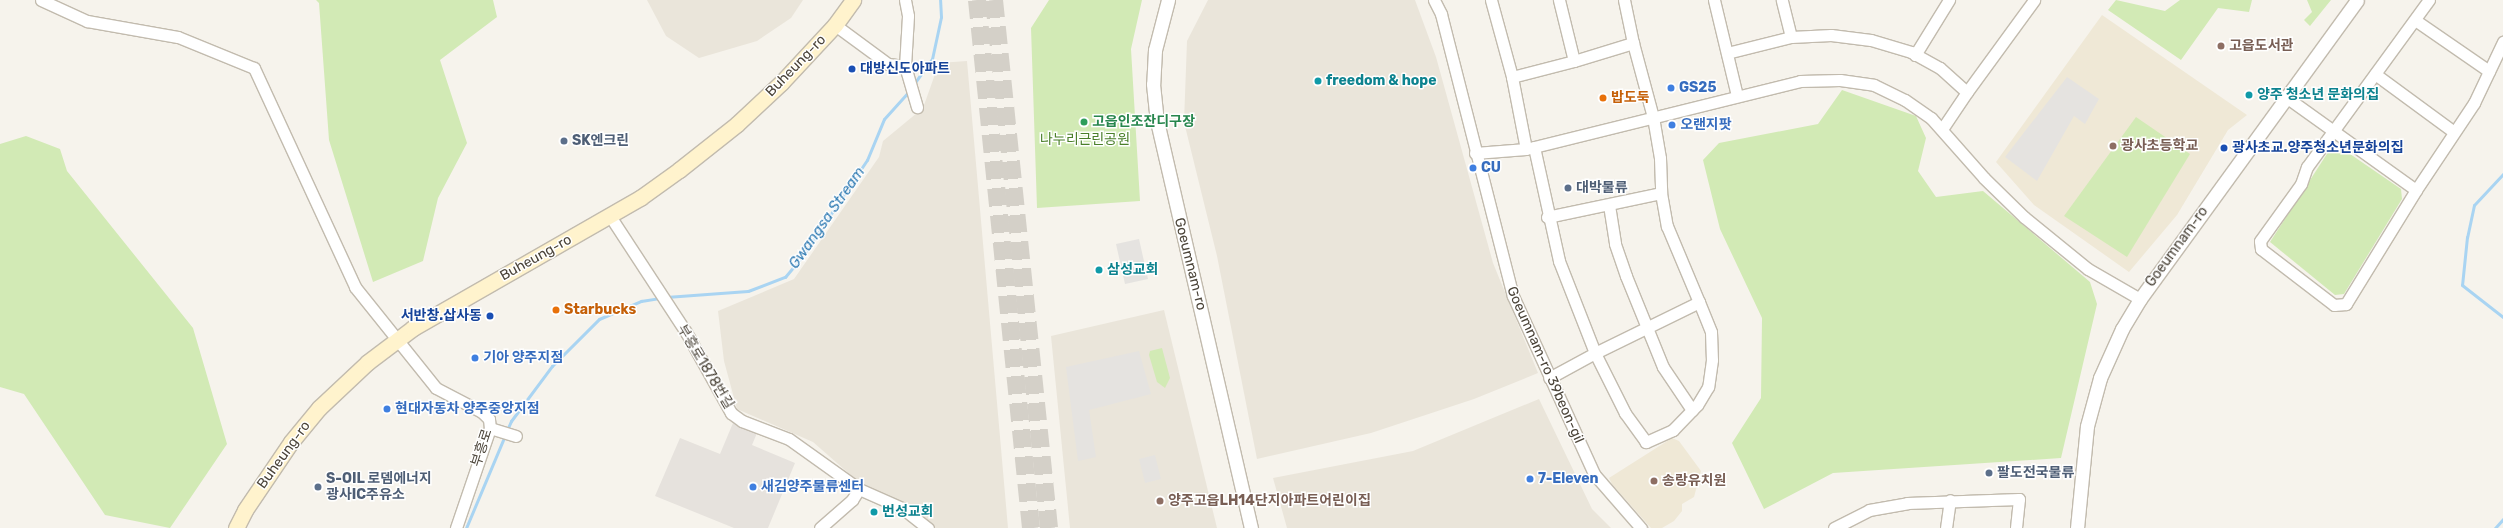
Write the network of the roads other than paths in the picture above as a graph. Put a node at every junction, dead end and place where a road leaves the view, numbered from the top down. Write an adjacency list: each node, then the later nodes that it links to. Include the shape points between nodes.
1 (41, 0): 45 (street, 부흥로, via 87,21 178,37 254,68 354,287)
2 (853, 0): 16 (main road, Buheung-ro)
3 (905, 0): 23 (street, via 908,16)
4 (1168, 0): 57 (street, Goeumnam-ro, via 1154,56 1153,84 1157,121)
5 (1434, 0): 36 (street, Goeumnam-ro 39beon-gil, via 1440,14)
6 (1490, 0): 26 (street)
7 (1559, 0): 22 (street)
8 (1624, 0): 19 (street)
9 (1714, 0): 20 (street)
10 (1782, 0): 17 (street)
11 (1949, 0): 21 (street)
12 (2034, 0): 27 (street)
13 (2357, 0): 29 (street, Goeumnam-ro)
14 (2429, 0): 15 (street)
15 (2415, 20): 24 (street); 25 (street)
16 (835, 25): 23 (street, via 888,64); 40 (main road, Buheung-ro, via 781,83 737,124 640,198)
17 (1791, 37): 20 (street); 21 (street, via 1855,37)
18 (2503, 42): 24 (street)
19 (1633, 43): 22 (street); 31 (street)
20 (1727, 53): 28 (street)
21 (1915, 55): 27 (street, via 1940,68)
22 (1574, 61): 26 (street)
23 (904, 66): 30 (street)
24 (2489, 71): 34 (street, via 2474,103)
25 (2375, 74): 33 (street); 34 (street)
26 (1512, 77): 35 (street)
27 (1967, 92): 32 (street)
28 (1737, 96): 31 (street); 32 (street, via 1800,81 1840,80 1874,85 1905,100)
29 (2286, 97): 33 (street); 42 (street, Goeumnam-ro)
30 (917, 107)
31 (1653, 117): 35 (street); 38 (street, via 1660,158)
32 (1942, 129): 42 (street, via 1984,178 2024,218 2088,269)
33 (2335, 130): 37 (street); 37 (street, via 2307,167 2301,184 2260,241 2261,250 2334,305 2346,304)
34 (2454, 132): 37 (street)
35 (1530, 148): 36 (street); 41 (street)
36 (1475, 153): 47 (street, Goeumnam-ro 39beon-gil, via 1513,296)
37 (2416, 190)
38 (1660, 193): 39 (street); 43 (street, via 1667,226)
39 (1609, 205): 41 (street); 44 (street, via 1615,244)
40 (610, 216): 45 (main road, Buheung-ro); 51 (street, 부흥로1878번길, via 668,309 686,332 731,413 742,421 789,438)
41 (1547, 217): 46 (street, via 1561,268)
42 (2140, 299): 62 (street, Goeumnam-ro, via 2109,354 2091,407 2084,443)
43 (1699, 302): 44 (street); 48 (street, via 1711,332 1712,360 1708,387)
44 (1648, 327): 46 (street); 48 (street, via 1663,367)
45 (396, 340): 49 (street, 부흥로, via 436,388 482,412 489,419); 53 (main road, Buheung-ro, via 342,385 296,435 245,510)
46 (1595, 353): 47 (street); 48 (street, via 1625,413 1646,442 1673,430)
47 (1549, 378): 58 (street, Goeumnam-ro 39beon-gil, via 1594,474)
48 (1692, 410)
49 (490, 428): 50 (street); 54 (street, 부흥로)
50 (514, 435)
51 (859, 489): 55 (street, via 852,500); 56 (street, 부흥로1878번길, via 902,508)
52 (1950, 500): 59 (street, via 1869,510); 60 (street); 61 (street, via 2019,499)
53 (236, 528)
54 (456, 528)
55 (820, 528)
56 (928, 528)
57 (1251, 528)
58 (1641, 528)
59 (1834, 528)
60 (1946, 528)
61 (2016, 528)
62 (2077, 528)

